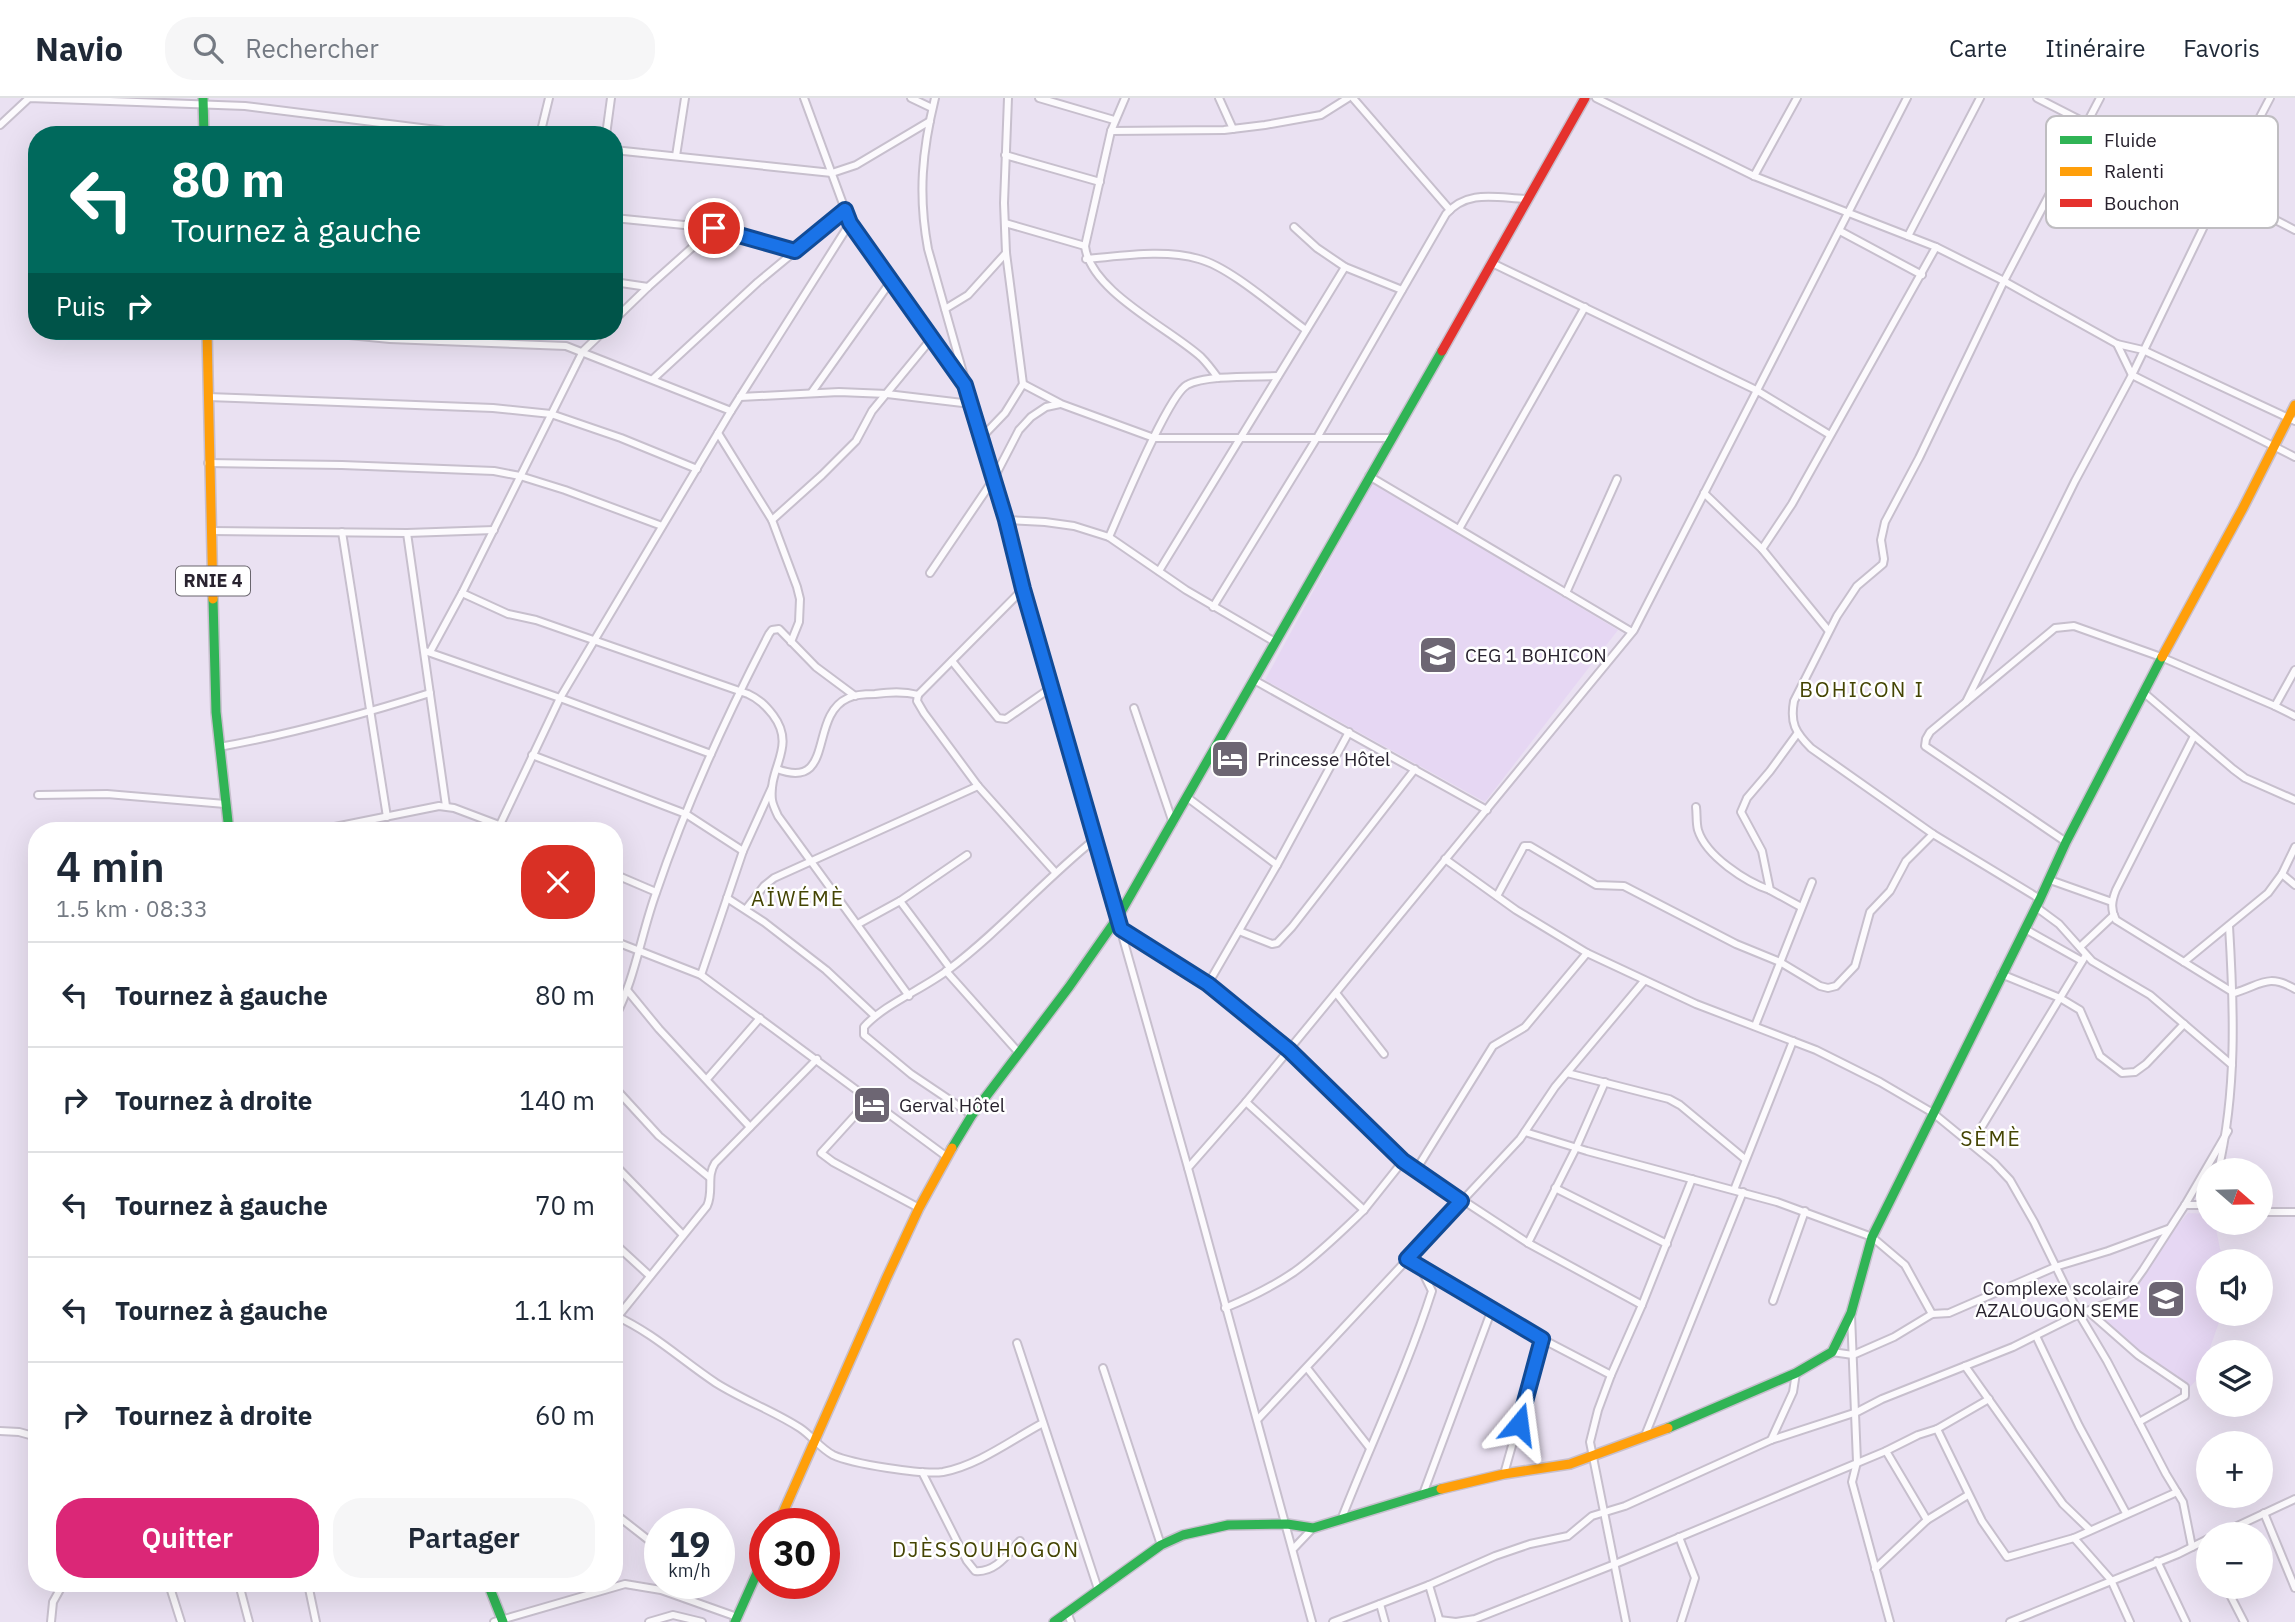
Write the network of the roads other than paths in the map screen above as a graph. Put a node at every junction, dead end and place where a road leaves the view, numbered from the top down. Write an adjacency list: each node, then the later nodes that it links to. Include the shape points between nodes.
1 (549, 98): 30 (street)
2 (611, 98): 31 (street)
3 (685, 98): 36 (street)
4 (804, 98): 37 (street)
5 (911, 98): 21 (street)
6 (935, 98): 21 (street)
7 (1008, 98): 35 (street)
8 (1039, 98): 25 (street)
9 (1125, 98): 25 (street)
10 (1220, 98): 32 (street)
11 (1350, 98): 32 (street, via 1321,115); 43 (street)
12 (1585, 98): 40 (street)
13 (1596, 98): 38 (street)
14 (1797, 98): 38 (street)
15 (1907, 98): 44 (street)
16 (1980, 98): 54 (street)
17 (2037, 98): 22 (street)
18 (2099, 98): 23 (street)
19 (2270, 98): 24 (street)
20 (203, 102): 27 (street, via 29,98); 28 (street); 29 (street)
21 (932, 108): 26 (street)
22 (2073, 116)
23 (2090, 116)
24 (2261, 116)
25 (1114, 120): 33 (street)
26 (930, 121): 37 (street, via 856,165); 69 (street, via 921,184 923,223)
27 (0, 125)
28 (204, 126)
29 (398, 126)
30 (542, 126)
31 (607, 126)
32 (1233, 129): 33 (street)
33 (1111, 131): 39 (street)
34 (623, 151): 36 (street)
35 (1005, 155): 39 (street); 48 (street)
36 (676, 156): 37 (street)
37 (832, 173): 42 (street)
38 (1754, 176): 44 (street)
39 (1100, 182): 55 (street)
40 (1528, 199): 43 (street, via 1467,197); 60 (street)
41 (2046, 201): 64 (street)
42 (845, 210): 47 (street); 57 (street)
43 (1450, 210): 67 (street)
44 (1848, 214): 53 (street); 54 (street)
45 (623, 219): 50 (street)
46 (2278, 221): 52 (street)
47 (850, 223): 63 (street); 90 (street)
48 (1004, 223): 55 (street); 58 (street)
49 (1294, 227): 61 (street)
50 (714, 228): 57 (street); 66 (street)
51 (2203, 228): 78 (street)
52 (2295, 230)
53 (1840, 231): 62 (street); 86 (street)
54 (1908, 236): 56 (street)
55 (1085, 246): 59 (street)
56 (1936, 247): 62 (street); 64 (street)
57 (795, 251): 83 (street)
58 (1006, 253): 69 (street, via 968,295); 84 (street)
59 (1086, 259): 71 (street, via 1198,258 1220,267); 82 (street, via 1095,273 1151,323 1202,358)
60 (1492, 262): 68 (street); 102 (street)
61 (1345, 267): 67 (street); 71 (street)
62 (1922, 275): 98 (street)
63 (891, 281): 72 (street); 87 (street)
64 (2004, 281): 77 (street); 129 (street, via 1885,522 1883,564 1857,586)
65 (623, 283): 66 (street)
66 (648, 287): 70 (street)
67 (1402, 290): 99 (street)
68 (1585, 307): 86 (street); 116 (street)
69 (945, 309): 85 (street)
70 (623, 311)
71 (1306, 330): 81 (street)
72 (932, 338): 85 (street); 88 (street)
73 (207, 340): 89 (street, RNIE 4)
74 (430, 340): 76 (street)
75 (595, 340): 79 (street)
76 (440, 341): 79 (street, via 566,346)
77 (2117, 344): 78 (street); 80 (street)
78 (2143, 350): 80 (street); 96 (street)
79 (583, 351): 83 (street); 95 (street)
80 (2132, 374): 104 (street); 146 (street)
81 (1278, 376): 82 (street); 103 (street)
82 (1218, 378): 101 (street, via 1181,389)
83 (653, 379): 94 (street)
84 (1023, 384): 92 (street); 100 (street)
85 (965, 385): 91 (street)
86 (1756, 390): 98 (street); 112 (street)
87 (812, 392): 88 (street); 90 (street)
88 (887, 394): 91 (street); 113 (street, via 856,441)
89 (208, 397): 95 (street); 106 (street, RNIE 4)
90 (740, 397): 94 (street)
91 (971, 404): 100 (street)
92 (1061, 404): 101 (street); 111 (street, via 1031,417 1009,446)
93 (2295, 405): 96 (street)
94 (731, 411): 97 (street)
95 (551, 414): 107 (street); 108 (street)
96 (2292, 419): 104 (street)
97 (718, 433): 107 (street); 113 (street)
98 (1830, 435): 122 (street)
99 (1318, 436): 102 (street); 103 (street); 128 (street)
100 (982, 437): 111 (street)
101 (1154, 438): 103 (street); 121 (street)
102 (1391, 438): 109 (street)
103 (1239, 439): 123 (street)
104 (2274, 447): 105 (street); 135 (street)
105 (2295, 457)
106 (208, 463): 108 (street, via 494,471); 118 (street, RNIE 4)
107 (697, 469): 115 (street)
108 (520, 476): 115 (street); 117 (street)
109 (1369, 476): 116 (street); 133 (street)
110 (1617, 479): 127 (street)
111 (993, 480): 114 (street); 124 (street)
112 (1704, 492): 122 (street); 130 (street)
113 (772, 520): 132 (street, via 800,599)
114 (1006, 520): 121 (street, via 1074,526); 125 (street)
115 (662, 526): 131 (street)
116 (1459, 529): 127 (street)
117 (494, 530): 120 (street); 126 (street)
118 (212, 531): 119 (street); 154 (street, RNIE 4)
119 (342, 532): 120 (street); 149 (street)
120 (407, 533): 134 (street)
121 (1109, 537): 123 (street)
122 (1762, 549): 129 (street)
123 (1159, 571): 128 (street)
124 (930, 573)
125 (1023, 589): 136 (street); 139 (street)
126 (462, 593): 131 (street, via 508,614); 134 (street)
127 (1566, 593): 130 (street)
128 (1213, 607): 133 (street)
129 (1828, 631): 152 (street, via 1794,701 1792,723)
130 (1632, 632): 167 (street)
131 (596, 639): 140 (street); 145 (street)
132 (792, 642): 140 (street, via 779,629 772,630); 144 (street)
133 (1275, 642): 138 (street)
134 (427, 651): 142 (street); 145 (street)
135 (2161, 657): 141 (street); 146 (street, via 2074,626 2055,628); 147 (street)
136 (953, 661): 139 (street, via 998,718 1006,719); 143 (street)
137 (2295, 670): 147 (street)
138 (1254, 680): 151 (street); 162 (street)
139 (1052, 687): 176 (street)
140 (739, 692): 155 (street); 157 (street, via 764,703 778,722 784,736)
141 (2143, 692): 153 (street); 177 (street)
142 (430, 693): 149 (street); 165 (street)
143 (918, 695): 144 (street, via 897,691); 160 (street, via 917,701 937,732)
144 (855, 696): 157 (street, via 840,703 832,715 817,758 807,772 790,774)
145 (561, 698): 155 (street); 156 (street)
146 (1966, 702): 177 (street, via 1930,732 1925,746)
147 (2275, 706): 150 (street)
148 (1134, 708): 174 (street)
149 (370, 712): 154 (street, via 279,737); 169 (street)
150 (2295, 716)
151 (1349, 732): 158 (street); 183 (street)
152 (1797, 734): 175 (street, via 1878,798); 190 (street, via 1741,808 1765,859)
153 (2194, 736): 163 (street, via 2245,778); 195 (street)
154 (219, 747): 164 (street, RNIE 4)
155 (711, 754): 168 (street)
156 (532, 755): 168 (street); 173 (street)
157 (777, 769): 159 (street)
158 (1415, 769): 167 (street); 205 (street, via 1277,943)
159 (773, 785): 179 (street); 182 (street, via 772,801 778,816)
160 (978, 786): 182 (street); 184 (street)
161 (38, 794): 164 (street, via 107,794)
162 (1188, 798): 174 (street); 183 (street)
163 (2295, 800)
164 (225, 804): 170 (street, RNIE 4)
165 (446, 806): 169 (street); 172 (street)
166 (1696, 807): 190 (street, via 1697,828 1708,847 1744,878)
167 (1487, 810): 181 (street)
168 (686, 814): 179 (street); 191 (street)
169 (387, 817): 171 (street)
170 (228, 822)
171 (361, 822)
172 (484, 822)
173 (501, 822)
174 (1173, 823): 200 (street)
175 (1933, 834): 196 (street); 211 (street, via 1906,861 1890,891 1870,912 1855,966 1836,986 1820,986)
176 (1095, 839): 184 (street); 200 (street)
177 (2066, 842): 187 (street)
178 (2295, 847): 185 (street)
179 (743, 851): 193 (street)
180 (967, 855): 194 (street)
181 (1445, 859): 192 (street); 220 (street)
182 (809, 862): 198 (street, via 774,878); 201 (street)
183 (1277, 866): 205 (street)
184 (1055, 872): 213 (street)
185 (2283, 874): 189 (street); 202 (street)
186 (623, 878): 191 (street)
187 (2050, 880): 195 (street); 196 (street)
188 (1812, 882): 197 (street)
189 (2295, 885)
190 (1770, 890): 197 (street)
191 (656, 892): 208 (street)
192 (1497, 896): 209 (street); 211 (street, via 1527,845 1596,885 1624,886 1735,944)
193 (727, 898): 198 (street); 215 (street)
194 (900, 901): 201 (street); 213 (street)
195 (2112, 902): 199 (street)
196 (2038, 903): 204 (street); 207 (street)
197 (1801, 907): 211 (street)
198 (746, 909): 225 (street, via 826,970)
199 (2113, 915): 207 (street); 212 (street)
200 (1118, 917): 203 (street); 231 (street)
201 (858, 924): 222 (street)
202 (2230, 926): 212 (street); 221 (street)
203 (1121, 929): 217 (street); 252 (street)
204 (2025, 929): 210 (street); 214 (street)
205 (1239, 931): 217 (street)
206 (623, 944): 208 (street)
207 (2080, 947): 210 (street)
208 (638, 950): 215 (street); 219 (street)
209 (1587, 953): 216 (street); 253 (street, via 1525,1027 1493,1046)
210 (2084, 958): 223 (street); 227 (street, via 2150,995)
211 (1780, 962): 228 (street)
212 (2184, 962): 221 (street)
213 (948, 970): 222 (street); 231 (street)
214 (2001, 974): 223 (street); 241 (street)
215 (701, 975): 226 (street)
216 (1644, 981): 228 (street); 235 (street)
217 (1208, 984): 230 (street)
218 (2295, 989): 221 (street, via 2273,980)
219 (627, 990): 224 (street); 236 (street)
220 (1336, 993): 230 (street); 232 (street)
221 (2234, 993): 234 (street)
222 (909, 996): 225 (street)
223 (2060, 998): 227 (street, via 2080,1010 2100,1056 2122,1073 2135,1072 2146,1064); 246 (street)
224 (623, 999)
225 (875, 1016): 242 (street, via 863,1031 868,1040)
226 (760, 1018): 233 (street); 236 (street)
227 (2185, 1024): 234 (street)
228 (1755, 1026): 229 (street)
229 (1793, 1041): 241 (street, via 1834,1058); 250 (street)
230 (1289, 1050): 240 (street); 251 (street)
231 (1019, 1053): 242 (street)
232 (1384, 1054)
233 (817, 1059): 239 (street); 243 (street)
234 (2232, 1065): 244 (street)
235 (1567, 1073): 237 (street); 245 (street)
236 (707, 1079): 243 (street)
237 (1605, 1082): 247 (street); 250 (street, via 1680,1105)
238 (623, 1097): 255 (street, via 659,1136)
239 (870, 1098): 248 (street); 263 (street, via 821,1153)
240 (1247, 1102): 252 (street); 264 (street)
241 (1933, 1113): 246 (street); 270 (street)
242 (972, 1115): 248 (street)
243 (750, 1127): 255 (street, via 715,1163)
244 (2228, 1131): 249 (street); 261 (street)
245 (1525, 1132): 247 (street); 260 (street)
246 (1972, 1143): 276 (street, via 2010,1180)
247 (1576, 1148): 256 (street); 257 (street)
248 (947, 1157): 263 (street)
249 (2221, 1158)
250 (1745, 1159): 258 (street)
251 (1403, 1161): 253 (street); 264 (street)
252 (1188, 1168): 283 (street)
253 (1416, 1170): 260 (street)
254 (623, 1173): 269 (street)
255 (709, 1177): 269 (street, via 711,1198)
256 (1692, 1179): 258 (street); 272 (street)
257 (1555, 1188): 271 (street); 272 (street)
258 (1734, 1190): 259 (street)
259 (1743, 1192): 265 (street); 308 (street)
260 (1461, 1201): 271 (street); 274 (street)
261 (2185, 1205): 262 (street); 268 (street)
262 (2196, 1205)
263 (919, 1208): 309 (street)
264 (1364, 1210): 283 (street, via 1293,1273)
265 (1805, 1211): 270 (street); 280 (street)
266 (2273, 1212): 267 (street)
267 (2295, 1212)
268 (2169, 1229): 276 (street); 285 (street, via 2125,1295)
269 (683, 1235): 277 (street)
270 (1872, 1237): 286 (street); 287 (street, via 1905,1265)
271 (1528, 1243): 281 (street)
272 (1667, 1244): 281 (street)
273 (623, 1251): 277 (street)
274 (1407, 1259): 275 (street); 297 (street)
275 (1420, 1267): 278 (street); 279 (street)
276 (2055, 1267): 287 (street, via 1965,1307); 288 (street)
277 (650, 1276): 282 (street)
278 (1445, 1281): 279 (street); 284 (street)
279 (1432, 1291): 311 (street)
280 (1773, 1301)
281 (1642, 1305): 299 (street)
282 (623, 1308)
283 (1225, 1308): 302 (street)
284 (1492, 1309): 291 (street); 318 (street)
285 (2088, 1311): 288 (street); 303 (street, via 2147,1362 2185,1387 2185,1396)
286 (1851, 1312): 293 (street); 294 (street)
287 (1932, 1314): 294 (street)
288 (2079, 1314): 290 (street); 303 (street)
289 (623, 1321): 309 (street)
290 (2036, 1336): 295 (street); 323 (street)
291 (1542, 1339): 299 (street); 316 (street)
292 (1017, 1342): 304 (street)
293 (1832, 1352): 294 (street); 298 (street)
294 (1853, 1355): 301 (street)
295 (1965, 1366): 300 (street); 301 (street)
296 (1103, 1368): 336 (street)
297 (1307, 1368): 302 (street); 311 (street)
298 (1796, 1373): 308 (street); 310 (street, via 1793,1392)
299 (1611, 1375): 313 (street, via 1593,1426)
300 (1989, 1399): 305 (street); 331 (street, via 2063,1504)
301 (1857, 1412): 310 (street); 314 (street)
302 (1258, 1419): 329 (street)
303 (2139, 1422): 317 (street)
304 (1043, 1423): 315 (street, via 973,1462 942,1472); 349 (street)
305 (1937, 1429): 312 (street); 319 (street)
306 (0, 1431): 307 (street)
307 (28, 1434)
308 (1644, 1438): 313 (street)
309 (814, 1440): 315 (street, via 850,1461); 321 (street)
310 (1771, 1440): 322 (street)
311 (1369, 1447): 326 (street)
312 (1886, 1451): 314 (street); 327 (street)
313 (1592, 1457): 316 (street, via 1554,1468); 322 (street)
314 (1857, 1462): 333 (street); 342 (street, via 1852,1482)
315 (922, 1472): 335 (street, via 975,1571 997,1566)
316 (1504, 1474): 318 (street)
317 (2177, 1492): 323 (street); 338 (street)
318 (1423, 1494): 326 (street)
319 (1968, 1495): 327 (street); 334 (street, via 2007,1557)
320 (2295, 1499): 324 (street)
321 (785, 1508)
322 (1604, 1513): 341 (street); 346 (street, via 1587,1518 1568,1536 1495,1556)
323 (2126, 1513): 331 (street)
324 (2263, 1513): 328 (street); 343 (street)
325 (623, 1520): 332 (street)
326 (1341, 1520): 330 (street)
327 (1927, 1520): 342 (street)
328 (2245, 1522)
329 (1287, 1524): 330 (street); 336 (street, via 1228,1525); 339 (street)
330 (1313, 1528): 339 (street)
331 (2090, 1530): 334 (street)
332 (644, 1536)
333 (1679, 1537): 341 (street); 377 (street, via 1695,1578)
334 (2074, 1538): 344 (street)
335 (1020, 1541)
336 (1161, 1545): 349 (street)
337 (2196, 1545): 338 (street)
338 (2192, 1547): 340 (street)
339 (1294, 1548): 373 (street)
340 (2157, 1561): 344 (street); 381 (street)
341 (1615, 1564): 362 (street); 364 (street, via 1475,1619)
342 (1875, 1569): 378 (street)
343 (2292, 1574): 348 (street)
344 (2111, 1580): 379 (street); 380 (street)
345 (623, 1584): 347 (street)
346 (1429, 1585): 359 (street); 364 (street)
347 (644, 1586)
348 (2295, 1588)
349 (1098, 1589): 360 (street)
350 (749, 1591): 361 (street)
351 (58, 1592): 365 (street)
352 (172, 1592): 366 (street)
353 (241, 1592): 367 (street)
354 (311, 1592): 368 (street)
355 (490, 1592): 363 (street)
356 (584, 1592): 363 (street)
357 (688, 1599): 361 (street)
358 (2232, 1599): 382 (street)
359 (1380, 1604): 374 (street); 375 (street)
360 (1067, 1612): 371 (street); 372 (street)
361 (736, 1620)
362 (1626, 1620): 376 (street)
363 (499, 1621)
364 (1439, 1621)
365 (51, 1622)
366 (181, 1622)
367 (249, 1622)
368 (317, 1622)
369 (649, 1622): 370 (street, via 673,1615)
370 (702, 1622)
371 (1054, 1622)
372 (1071, 1622)
373 (1312, 1622)
374 (1333, 1622)
375 (1385, 1622)
376 (1617, 1622)
377 (1681, 1622)
378 (1890, 1622)
379 (2010, 1622)
380 (2130, 1622)
381 (2186, 1622)
382 (2244, 1622)

